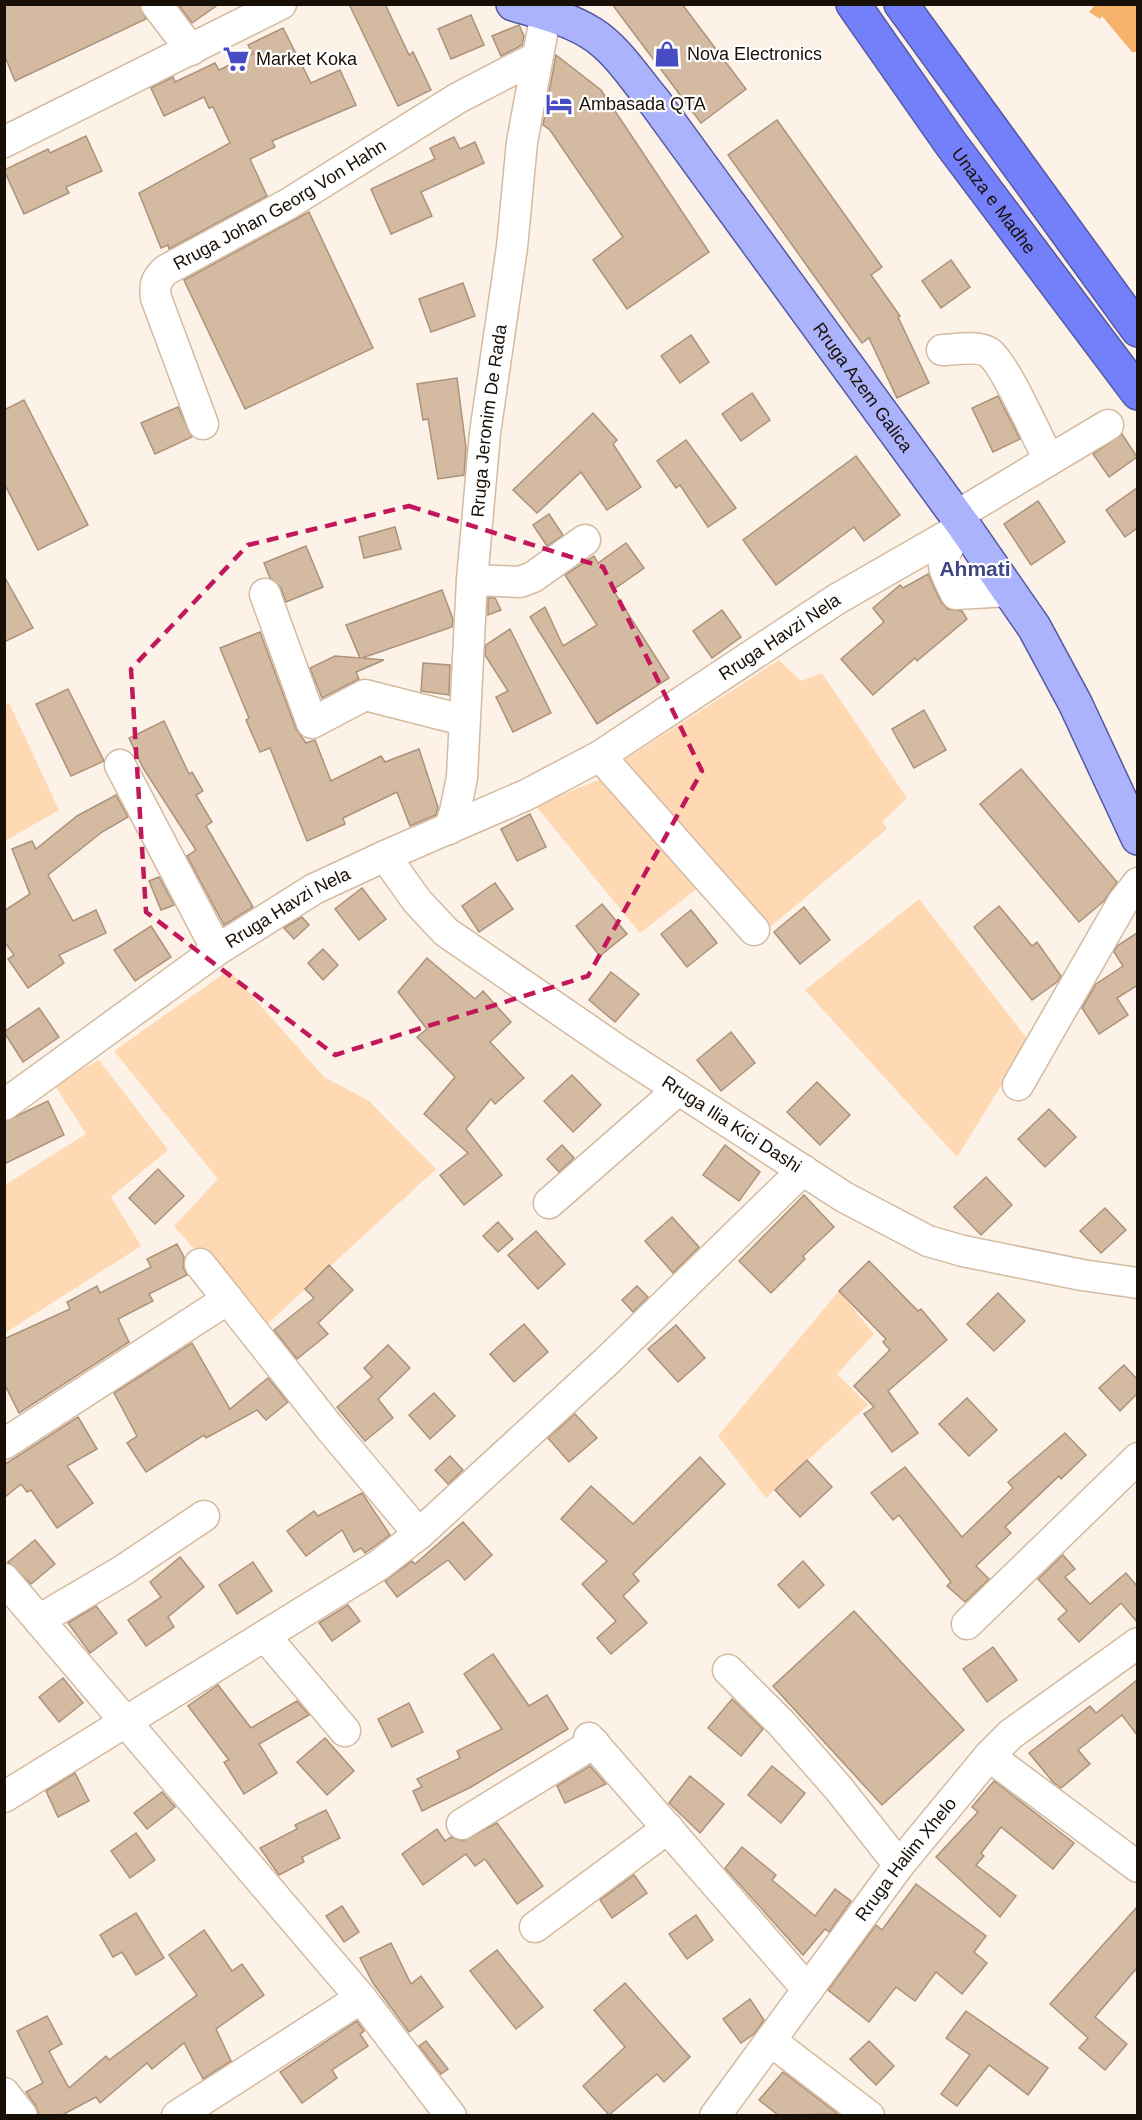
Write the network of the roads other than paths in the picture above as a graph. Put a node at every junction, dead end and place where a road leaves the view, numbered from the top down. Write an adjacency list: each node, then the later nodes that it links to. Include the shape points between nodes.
1 (156, 4): 9 (street)
2 (281, 4): 9 (street)
3 (513, 4): 8 (main road, Rruga Azem Galica)
4 (829, 4): 13 (highway, via 980,208)
5 (853, 4): 13 (highway, Unaza e Madhe)
6 (901, 4): 12 (highway)
7 (924, 4): 12 (highway, via 998,111)
8 (546, 13): 10 (street, Rruga Jeronim De Rada); 20 (main road, Rruga Azem Galica, via 593,35 616,55 654,101)
9 (191, 50): 11 (street)
10 (537, 57): 17 (street, Rruga Johan Georg Von Hahn, via 459,98 375,152 166,270 157,279 156,298); 22 (street, Rruga Jeronim De Rada, via 522,142 512,247 485,433)
11 (4, 142)
12 (1100, 278): 14 (highway)
13 (1069, 302): 16 (highway, Unaza e Madhe)
14 (1137, 330)
15 (942, 350): 19 (street, via 988,352 1003,370)
16 (1137, 393)
17 (203, 424)
18 (1108, 424): 19 (street, Rruga Havzi Nela)
19 (1049, 460): 20 (street, Rruga Havzi Nela)
20 (960, 521): 23 (main road, Rruga Azem Galica); 23 (street, via 945,550 942,566 956,594); 26 (street, Rruga Havzi Nela)
21 (585, 540): 22 (street, via 520,582)
22 (472, 580): 25 (street, Rruga Jeronim De Rada)
23 (1009, 591): 29 (main road, Rruga Azem Galica, via 1072,696)
24 (265, 594): 25 (street, via 312,723 365,695)
25 (463, 720): 28 (street, Rruga Jeronim De Rada, via 462,777)
26 (600, 756): 28 (street, Rruga Havzi Nela); 32 (street)
27 (120, 765): 33 (street)
28 (449, 829): 30 (street, Rruga Havzi Nela)
29 (1137, 838)
30 (385, 856): 33 (street, Rruga Havzi Nela, via 314,890); 35 (street, Rruga Ilia Kici Dashi, via 417,902 446,932)
31 (1137, 883): 34 (street)
32 (754, 930)
33 (217, 950): 36 (street, Rruga Havzi Nela)
34 (1018, 1085)
35 (678, 1090): 37 (street, Rruga Ilia Kici Dashi); 38 (street)
36 (7, 1096)
37 (803, 1170): 40 (street, Rruga Ilia Kici Dashi, via 844,1197 928,1240 963,1251); 45 (street, via 607,1361)
38 (549, 1203)
39 (200, 1264): 41 (street)
40 (1137, 1283)
41 (228, 1299): 42 (street); 45 (street)
42 (4, 1444)
43 (1137, 1458): 48 (street)
44 (204, 1516): 47 (street)
45 (419, 1534): 49 (street, via 379,1565)
46 (4, 1579): 47 (street)
47 (39, 1620): 52 (street)
48 (967, 1623)
49 (265, 1636): 52 (street); 53 (street)
50 (1137, 1643): 54 (street, Rruga Halim Xhelo, via 1011,1734)
51 (728, 1670): 58 (street, via 789,1732)
52 (124, 1723): 55 (street); 62 (street)
53 (345, 1731)
54 (989, 1755): 58 (street, Rruga Halim Xhelo); 59 (street)
55 (4, 1797)
56 (462, 1824): 57 (street, via 591,1741)
57 (668, 1828): 60 (street); 61 (street)
58 (899, 1864): 61 (street, Rruga Halim Xhelo)
59 (1137, 1867)
60 (535, 1927)
61 (808, 1990): 63 (street, Rruga Halim Xhelo)
62 (361, 1998): 66 (street); 67 (street)
63 (771, 2041): 68 (street, Rruga Halim Xhelo); 69 (street)
64 (4, 2092): 65 (street)
65 (22, 2115)
66 (177, 2115)
67 (451, 2115)
68 (715, 2115)
69 (869, 2115)

